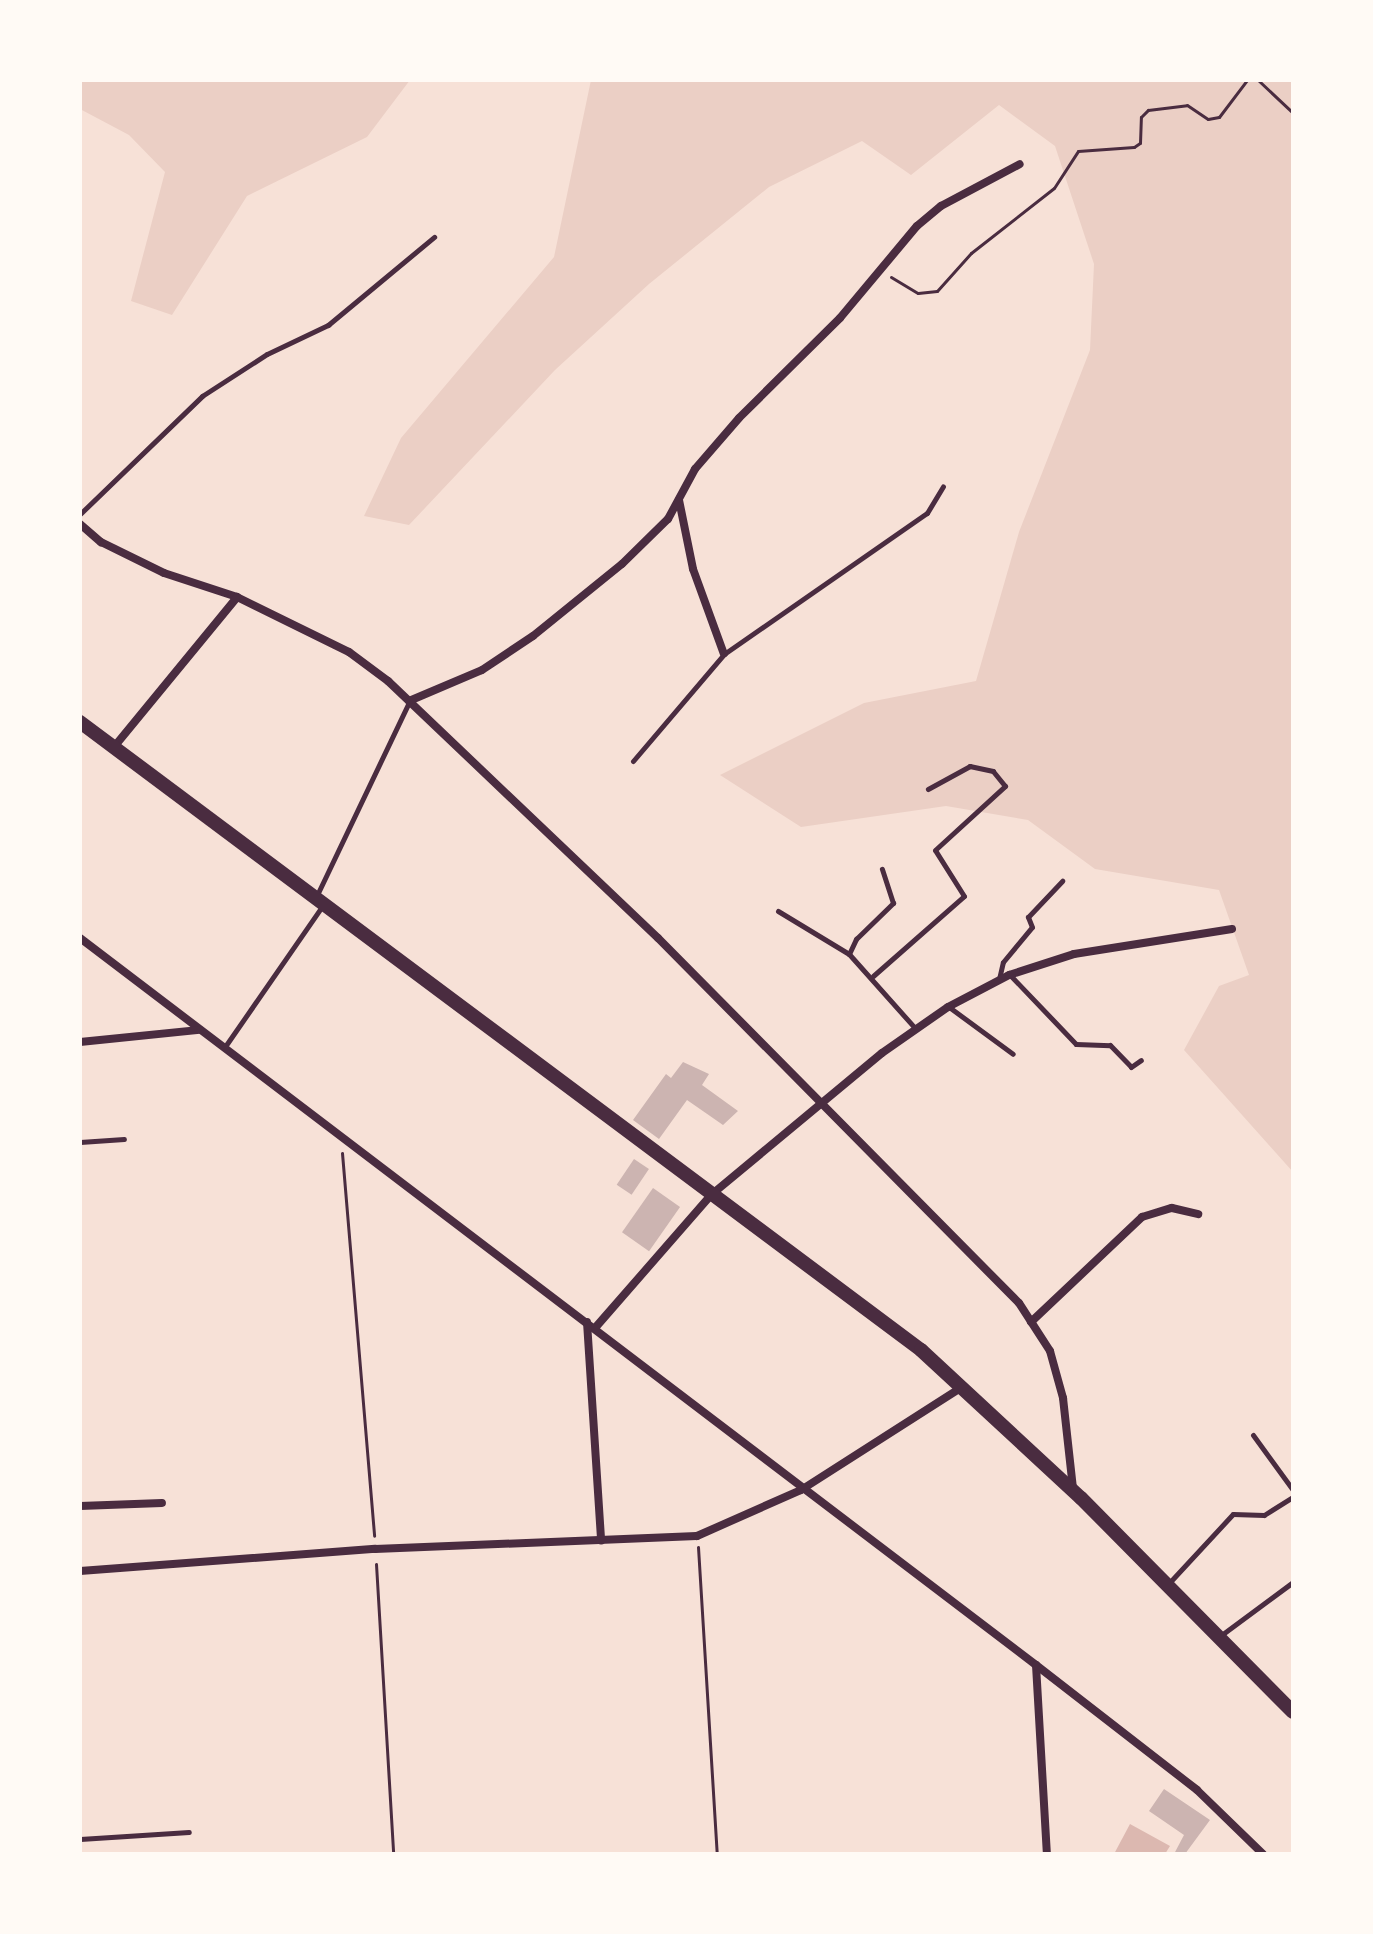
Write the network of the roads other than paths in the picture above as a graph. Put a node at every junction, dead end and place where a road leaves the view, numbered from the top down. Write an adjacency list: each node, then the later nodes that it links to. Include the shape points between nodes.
1 (1020, 164): 4 (street, via 941,206 917,226 881,271 739,418 695,469)
2 (434, 237): 5 (lane, via 328,325 267,354 202,396)
3 (943, 486): 8 (lane, via 927,513)
4 (679, 499): 8 (street, via 693,569); 9 (street, via 668,519 622,564 533,636 482,670)
5 (80, 514)
6 (80, 524): 7 (street, via 101,542 164,573)
7 (237, 597): 9 (street, via 349,652); 11 (street)
8 (724, 654): 12 (lane)
9 (409, 701): 16 (lane); 31 (street, via 658,938)
10 (80, 722): 11 (street)
11 (114, 747): 16 (street)
12 (633, 761)
13 (928, 789): 22 (lane, via 970,766 993,771 1005,786 935,850 964,896)
14 (882, 869): 20 (lane, via 893,903 856,939)
15 (1062, 881): 23 (lane, via 1028,917 1032,927 1003,962)
16 (320, 901): 28 (lane); 34 (street)
17 (778, 911): 20 (lane)
18 (1232, 929): 21 (street, via 1074,954)
19 (80, 938): 26 (street)
20 (849, 954): 22 (lane)
21 (1009, 975): 23 (street); 30 (lane, via 1076,1044 1110,1045 1131,1067)
22 (873, 976): 25 (lane)
23 (998, 980): 24 (street)
24 (948, 1007): 25 (street); 29 (lane)
25 (915, 1028): 31 (street)
26 (200, 1029): 27 (street); 28 (street)
27 (80, 1042)
28 (224, 1048): 37 (street)
29 (1013, 1054)
30 (1141, 1060)
31 (820, 1105): 34 (street); 36 (street, via 1019,1303)
32 (124, 1139): 33 (lane)
33 (80, 1142)
34 (711, 1195): 37 (street); 38 (street, via 921,1350)
35 (1198, 1214): 36 (street, via 1172,1208 1142,1217)
36 (1031, 1322): 42 (street, via 1050,1351 1063,1398)
37 (591, 1325): 40 (street); 46 (street)
38 (962, 1387): 40 (street); 42 (street)
39 (1253, 1435): 41 (lane)
40 (801, 1490): 46 (street, via 697,1536); 51 (street)
41 (1293, 1490)
42 (1074, 1491): 49 (street)
43 (1293, 1497): 49 (lane, via 1264,1515 1233,1514)
44 (162, 1503): 45 (street)
45 (80, 1506)
46 (601, 1541): 47 (street, via 375,1549)
47 (80, 1571)
48 (1293, 1582): 50 (lane)
49 (1167, 1584): 50 (street)
50 (1218, 1638): 52 (street)
51 (1036, 1665): 55 (street); 56 (street, via 1197,1790)
52 (1293, 1712)
53 (189, 1832): 54 (lane)
54 (80, 1839)
55 (1047, 1854)
56 (1263, 1854)

